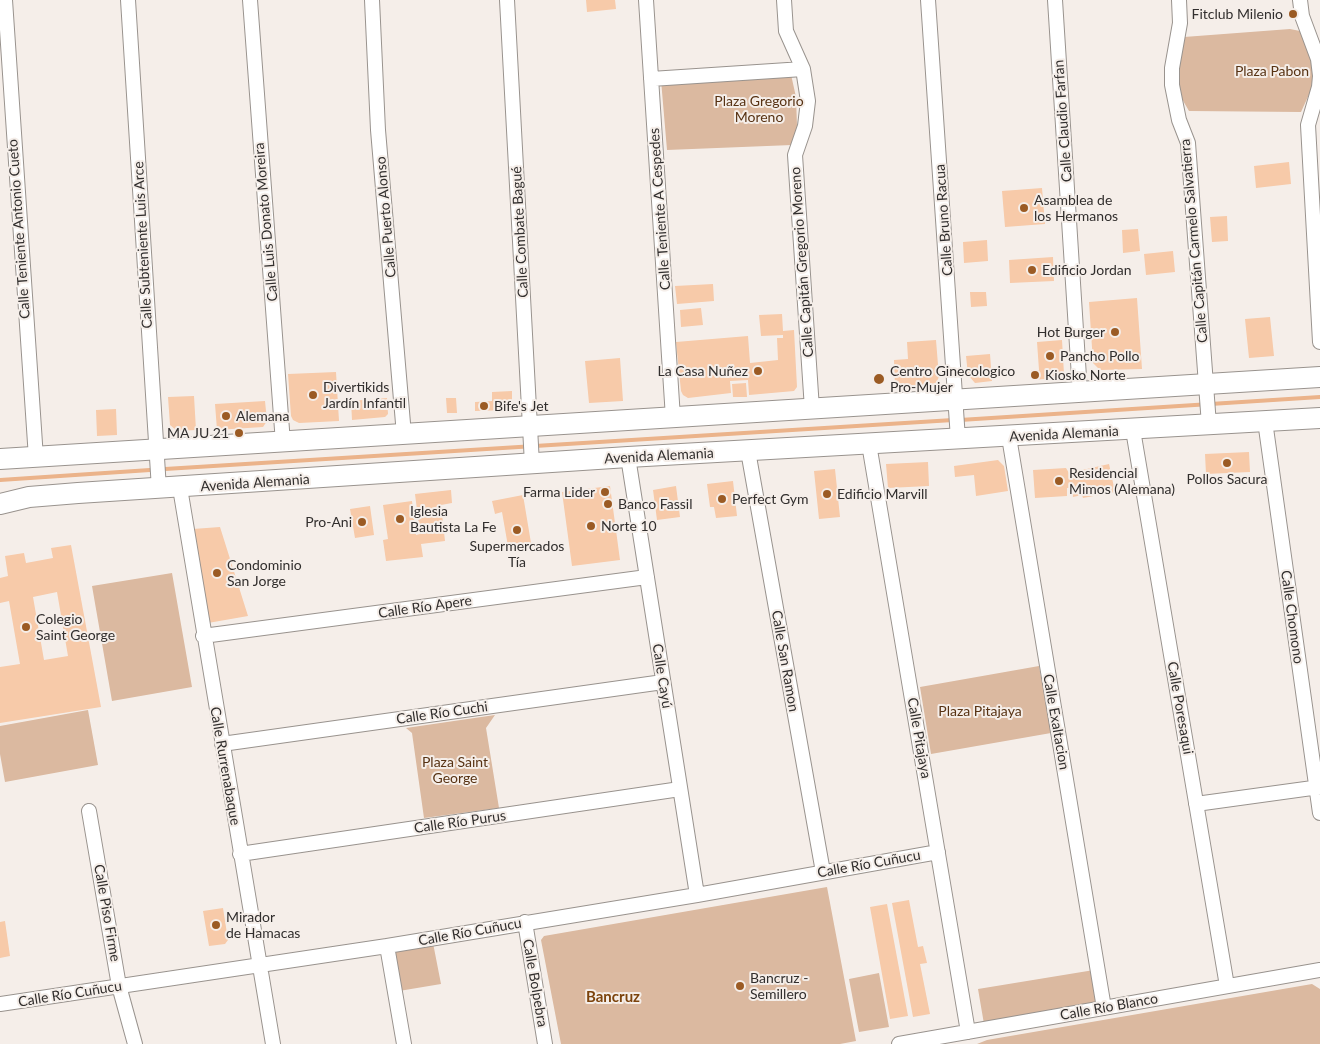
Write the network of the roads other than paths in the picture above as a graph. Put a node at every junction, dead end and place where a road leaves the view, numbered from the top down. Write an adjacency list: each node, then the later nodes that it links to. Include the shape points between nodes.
1 (5, 0): 35 (street, Calle Teniente Antonio Cueto)
2 (128, 0): 33 (street, Calle Subteniente Luis Arce)
3 (250, 0): 30 (street, Calle Luis Donato Moreira)
4 (372, 0): 27 (street, Calle Puerto Alonso, via 378,130)
5 (507, 0): 26 (street, Calle Combate Bagué)
6 (646, 0): 14 (street, Calle Teniente A Cespedes)
7 (784, 0): 12 (street, Calle Capitán Gregorio Moreno, via 786,31)
8 (928, 0): 19 (street, Calle Bruno Racua)
9 (1055, 0): 18 (street, Calle Claudio Farfan)
10 (1179, 0): 17 (street, Calle Capitán Carmelo Salvatierra, via 1180,23 1172,85 1179,120 1188,143)
11 (1300, 0): 13 (street)
12 (802, 69): 14 (street); 20 (street, Calle Capitán Gregorio Moreno, via 808,101 805,126 794,155)
13 (1320, 76): 15 (street, via 1308,125)
14 (651, 79): 21 (street, Calle Teniente A Cespedes)
15 (1320, 342)
16 (1320, 377): 17 (main road)
17 (1207, 391): 18 (main road); 23 (street, Calle Capitán Carmelo Salvatierra)
18 (1080, 393): 19 (main road)
19 (957, 408): 20 (main road); 28 (street, Calle Bruno Racua)
20 (812, 409): 21 (main road)
21 (673, 418): 26 (main road)
22 (1320, 418): 24 (main road, Avenida Alemania)
23 (1208, 420): 24 (main road, Avenida Alemania); 25 (main road, Avenida Alemania)
24 (1265, 422): 45 (street, Calle Chomono)
25 (1133, 430): 29 (main road, Avenida Alemania); 47 (street, Calle Poresaqui)
26 (530, 431): 27 (main road); 37 (street, Calle Combate Bagué)
27 (404, 434): 30 (main road)
28 (958, 436): 29 (main road, Avenida Alemania); 31 (main road, Avenida Alemania)
29 (1009, 437): 61 (street, Calle Exaltacion)
30 (284, 443): 33 (main road)
31 (869, 444): 32 (main road, Avenida Alemania); 50 (street, Calle Pitajaya)
32 (748, 451): 34 (main road, Avenida Alemania); 52 (street, Calle San Ramon)
33 (156, 452): 35 (main road); 38 (street, Calle Subteniente Luis Arce)
34 (628, 457): 37 (main road, Avenida Alemania); 41 (street, Calle Cayú)
35 (36, 458): 36 (main road)
36 (0, 459)
37 (531, 460): 39 (main road, Avenida Alemania)
38 (159, 487): 39 (main road, Avenida Alemania); 40 (main road, Avenida Alemania, via 29,497)
39 (180, 488): 42 (street, Calle Rurrenabaque)
40 (0, 504)
41 (647, 577): 42 (street, Calle Río Apere); 43 (street, Calle Cayú)
42 (203, 636): 44 (street, Calle Rurrenabaque)
43 (663, 682): 44 (street, Calle Río Cuchi); 46 (street, Calle Cayú)
44 (222, 744): 51 (street, Calle Rurrenabaque)
45 (1318, 787): 47 (street); 49 (street, Calle Chomono)
46 (680, 789): 51 (street, Calle Río Purus); 53 (street, Calle Cayú)
47 (1196, 804): 59 (street, Calle Poresaqui)
48 (90, 811): 58 (street, Calle Piso Firme)
49 (1320, 813)
50 (938, 852): 52 (street, Calle Río Cuñucu); 62 (street, Calle Pitajaya)
51 (240, 854): 56 (street, Calle Rurrenabaque)
52 (823, 872): 53 (street, Calle Río Cuñucu)
53 (697, 895): 54 (street, Calle Río Cuñucu)
54 (525, 922): 55 (street, Calle Río Cuñucu); 67 (street, Calle Bolpebra)
55 (387, 946): 56 (street, Calle Río Cuñucu); 66 (street)
56 (259, 965): 58 (street, Calle Río Cuñucu); 65 (street, Calle Rurrenabaque)
57 (1320, 970): 59 (street, Calle Río Blanco)
58 (119, 986): 60 (street, Calle Río Cuñucu); 64 (street, Calle Piso Firme)
59 (1227, 986): 61 (street, Calle Río Blanco)
60 (0, 1004)
61 (1104, 1008): 62 (street, Calle Río Blanco)
62 (968, 1032): 63 (street, Calle Río Blanco)
63 (946, 1040): 68 (street, Calle Río Blanco)
64 (135, 1044)
65 (272, 1044)
66 (404, 1044)
67 (545, 1044)
68 (899, 1044)

